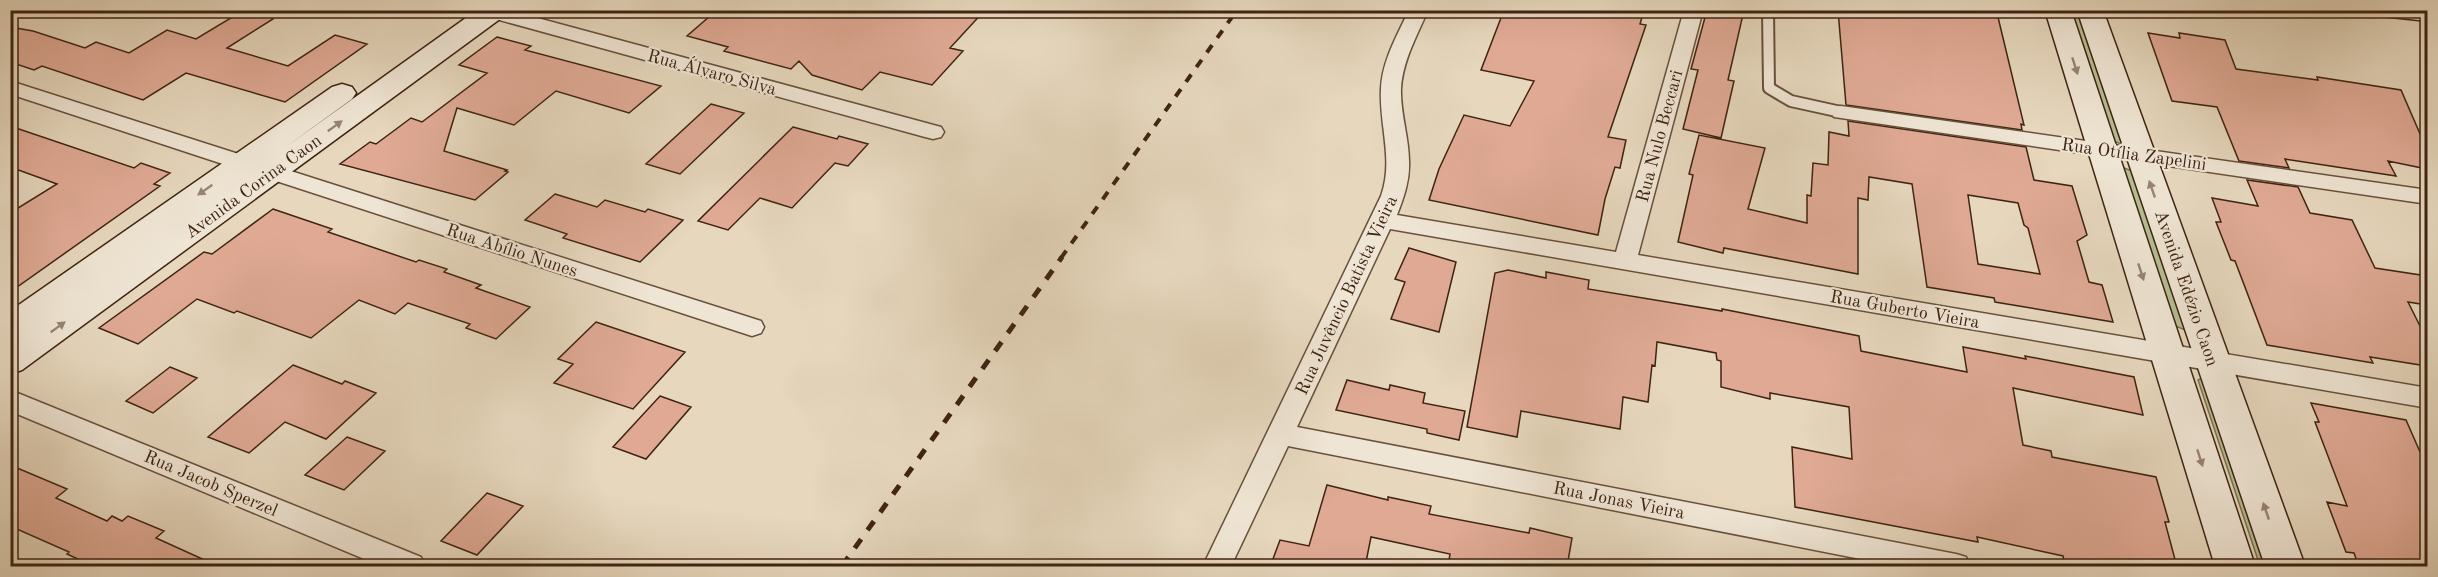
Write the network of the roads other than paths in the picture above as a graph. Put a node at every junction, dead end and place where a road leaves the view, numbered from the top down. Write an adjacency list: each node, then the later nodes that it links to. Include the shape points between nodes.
1 (459, 10): 15 (main road, Avenida Corina Caon)
2 (1419, 10): 18 (street, Rua Juvêncio Batista Vieira, via 1392,80 1391,106 1399,170)
3 (1694, 10): 19 (street, Rua Nulo Beccari)
4 (1768, 10): 11 (lane, via 1769,88 1791,101)
5 (2058, 10): 13 (main road, Avenida Edézio Caon, one-way to 13)
6 (2090, 10): 14 (main road, Avenida Edézio Caon)
7 (2390, 10): 9 (main road)
8 (493, 11): 12 (street, Rua Álvaro Silva); 16 (main road, Avenida Corina Caon, one-way to 8)
9 (2427, 14)
10 (10, 87): 15 (street)
11 (1841, 112): 13 (street, Rua Otília Zapelini)
12 (933, 132)
13 (2102, 150): 14 (street, Rua Otília Zapelini); 22 (main road, Avenida Edézio Caon, one-way to 22)
14 (2141, 155): 17 (street, Rua Otília Zapelini); 24 (main road, Avenida Edézio Caon, one-way to 14)
15 (243, 163): 21 (main road, Avenida Corina Caon, one-way to 21)
16 (272, 172): 20 (street, Rua Abílio Nunes); 23 (main road, Avenida Corina Caon, one-way to 16)
17 (2427, 197)
18 (1383, 220): 19 (street, Rua Guberto Vieira); 27 (street, Rua Juvêncio Batista Vieira)
19 (1625, 261): 22 (street, Rua Guberto Vieira)
20 (752, 327)
21 (10, 328)
22 (2167, 353): 24 (street, Rua Guberto Vieira); 31 (main road, Avenida Edézio Caon, one-way to 31)
23 (10, 361)
24 (2213, 361): 25 (street, Rua Guberto Vieira); 32 (main road, Avenida Edézio Caon, one-way to 24)
25 (2427, 398)
26 (10, 400): 28 (street, Rua Jacob Sperzel)
27 (1281, 434): 29 (street, Rua Juvêncio Batista Vieira); 30 (street, Rua Jonas Vieira)
28 (411, 567)
29 (1217, 567)
30 (1956, 567)
31 (2235, 567)
32 (2285, 567)

